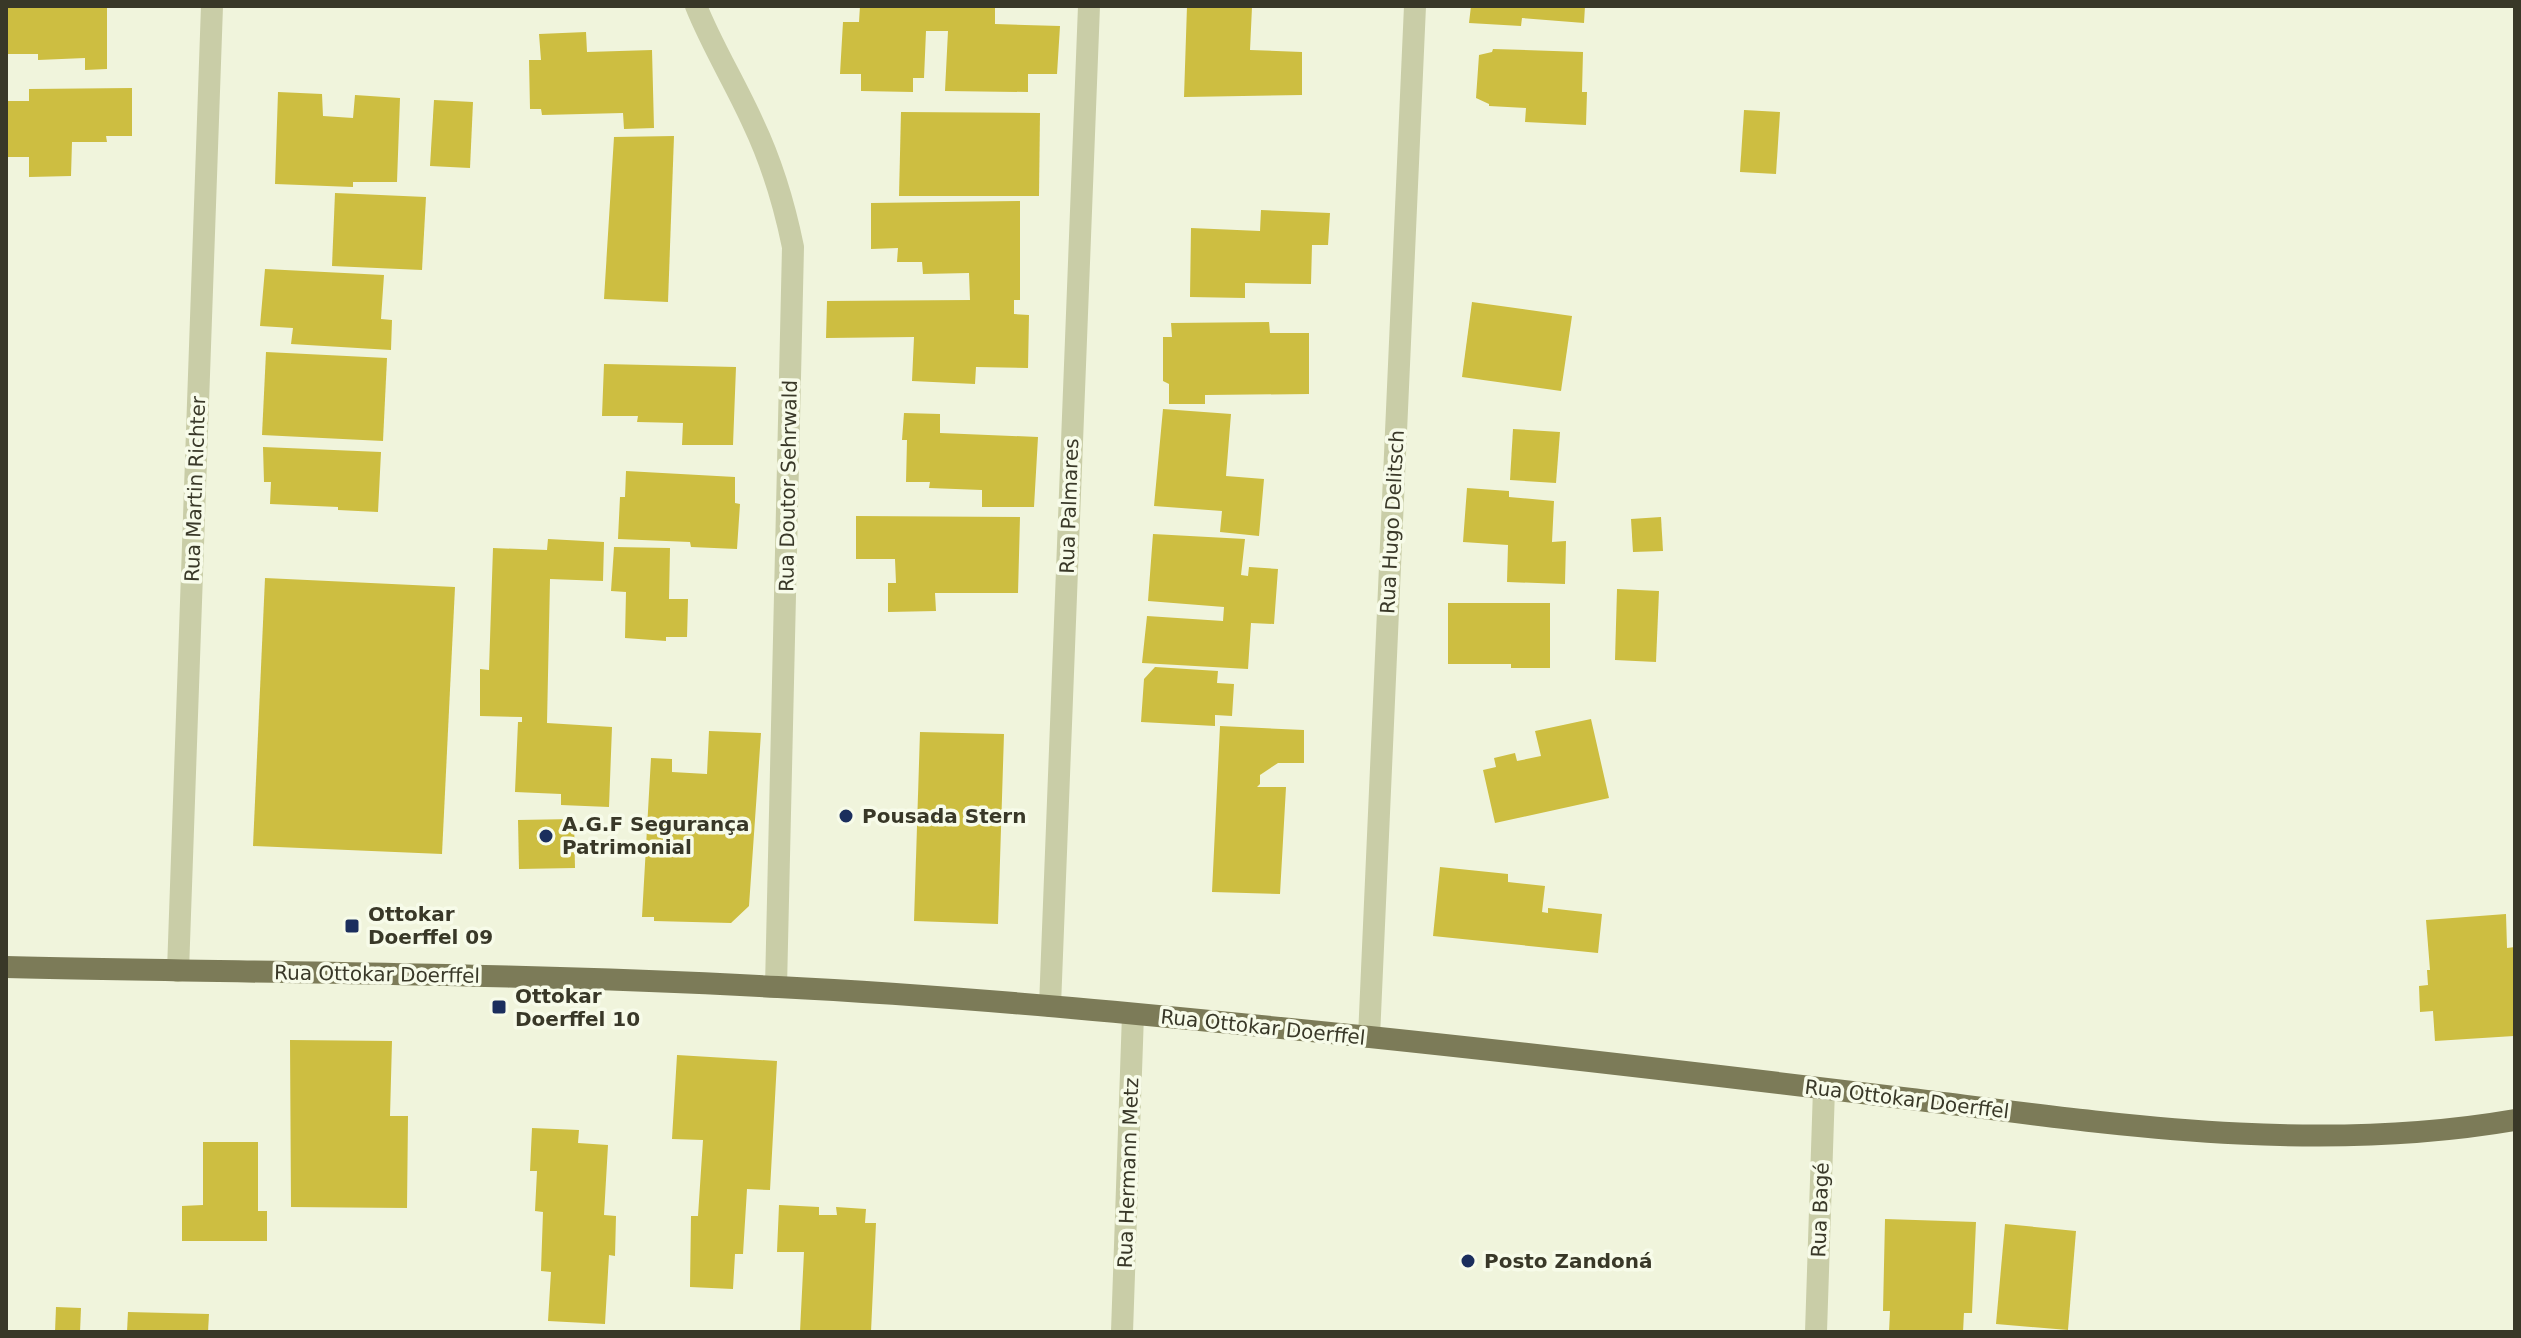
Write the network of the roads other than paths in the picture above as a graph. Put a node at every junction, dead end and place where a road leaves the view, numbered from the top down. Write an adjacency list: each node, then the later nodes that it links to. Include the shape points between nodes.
1 (212, 6): 6 (street, Rua Martin Richter)
2 (696, 6): 7 (street, Rua Doutor Sehrwald, via 766,154 784,200 793,247)
3 (1089, 6): 8 (street, Rua Palmares)
4 (1415, 6): 10 (street, Rua Hugo Delitsch)
5 (6, 967): 6 (main road, Rua Ottokar Doerffel)
6 (178, 971): 7 (main road, Rua Ottokar Doerffel)
7 (776, 987): 8 (main road, Rua Ottokar Doerffel)
8 (1050, 1006): 9 (main road, Rua Ottokar Doerffel)
9 (1133, 1014): 10 (main road, Rua Ottokar Doerffel); 13 (street, Rua Hermann Metz)
10 (1369, 1037): 11 (main road, Rua Ottokar Doerffel)
11 (1824, 1089): 12 (main road, Rua Ottokar Doerffel, via 2225,1134 2399,1134); 14 (street, Rua Bagé)
12 (2515, 1120)
13 (1122, 1332)
14 (1816, 1332)

